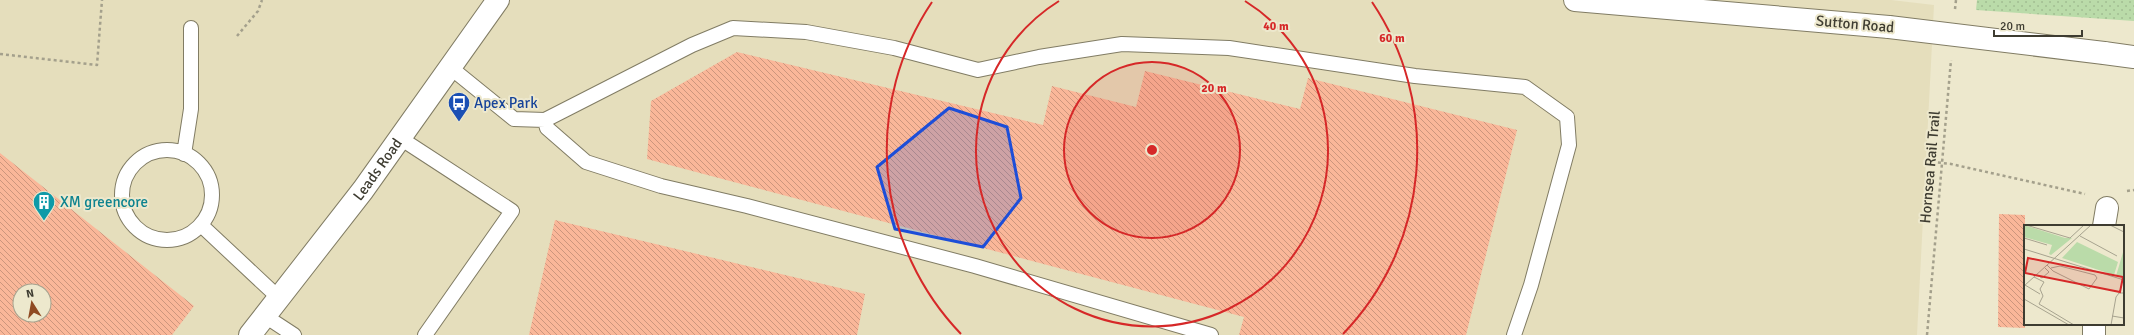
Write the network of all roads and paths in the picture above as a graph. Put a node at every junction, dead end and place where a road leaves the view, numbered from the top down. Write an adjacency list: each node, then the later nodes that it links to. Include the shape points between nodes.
1 (102, 0): 9 (path, via 97,64)
2 (262, 0): 8 (path, via 258,11)
3 (498, 0): 12 (street, Leads Road)
4 (1575, 0): 11 (street, Sutton Road, bridge, via 1888,27)
5 (1956, 0): 6 (path)
6 (1954, 16)
7 (191, 28): 15 (lane, via 191,109)
8 (237, 36)
9 (0, 54)
10 (1951, 54): 28 (path, Hornsea Rail Trail)
11 (2134, 57)
12 (451, 68): 13 (lane, via 514,119); 14 (street, Leads Road)
13 (545, 120): 26 (lane, via 547,128 586,162 660,186 747,206 975,266); 27 (lane, via 692,45 733,28 806,32 894,48 978,70 1122,44 1229,48 1415,76 1525,87 1567,117 1569,145 1531,285)
14 (400, 138): 21 (street, Leads Road); 25 (lane, via 512,211)
15 (184, 154): 20 (lane, via 206,171 211,185 209,213); 20 (lane, via 168,150 153,152 139,160 129,171 123,186 122,202 127,216 136,229 162,240 177,239 190,234)
16 (1926, 161): 18 (path, via 1958,165)
17 (2134, 190): 19 (path)
18 (2086, 194)
19 (2110, 209)
20 (201, 225): 21 (lane)
21 (279, 298): 22 (street, Leads Road)
22 (265, 316): 23 (street, Leads Road); 24 (lane)
23 (250, 335)
24 (294, 335)
25 (425, 335)
26 (1212, 335)
27 (1514, 335)
28 (1926, 335)

